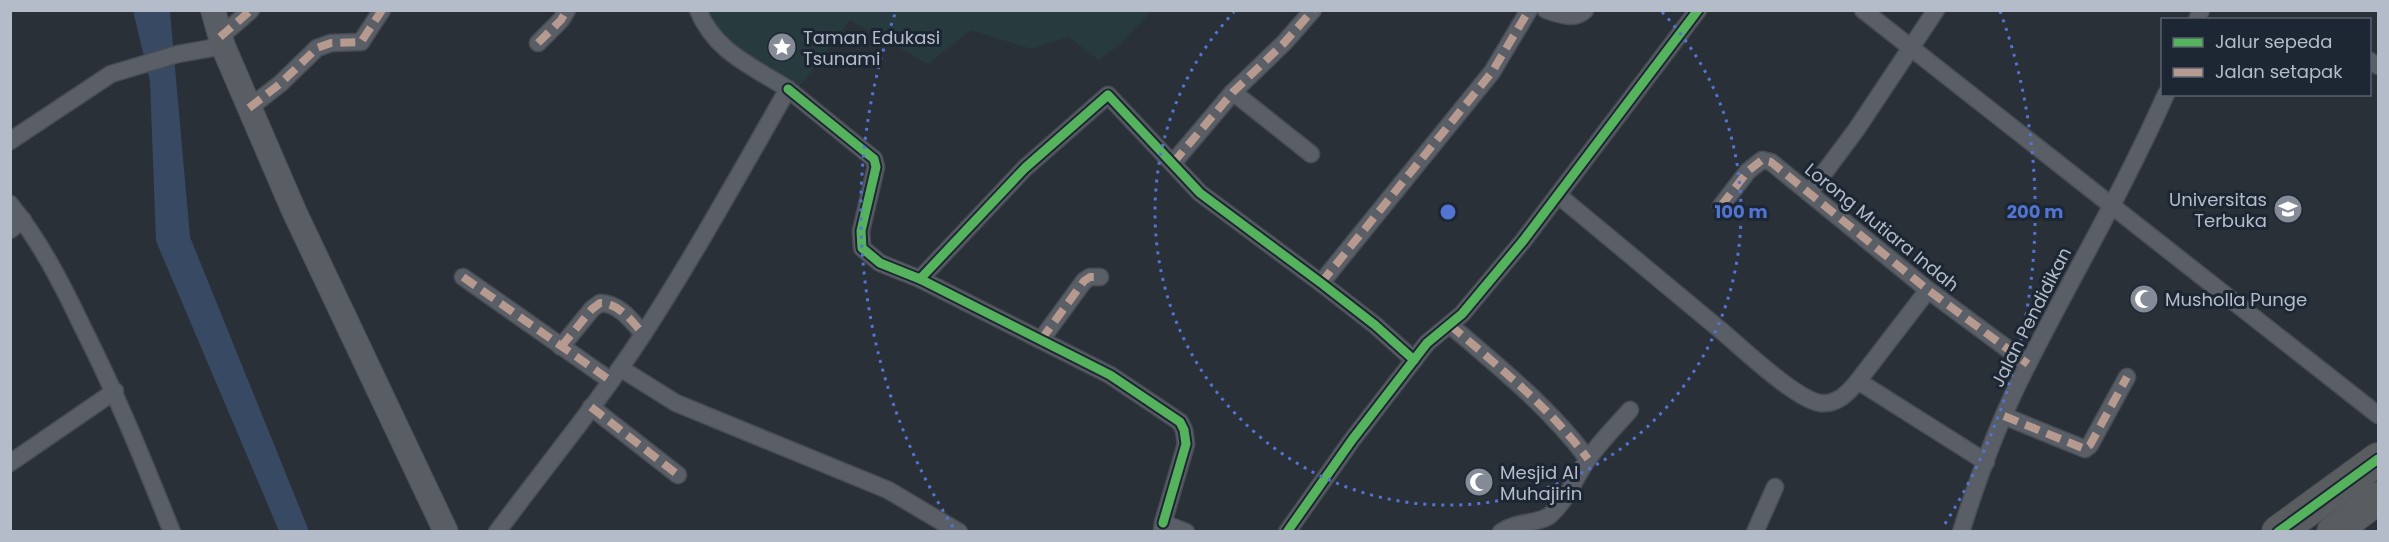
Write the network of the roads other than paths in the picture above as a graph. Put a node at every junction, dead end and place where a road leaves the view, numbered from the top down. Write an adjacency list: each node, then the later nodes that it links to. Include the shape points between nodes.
1 (213, 10): 13 (street)
2 (251, 10): 13 (street)
3 (382, 10): 19 (street, via 361,42 331,43 317,48)
4 (567, 10): 14 (street)
5 (698, 10): 16 (street, via 712,37 726,50)
6 (1313, 10): 17 (street)
7 (1529, 10): 32 (street, via 1492,72)
8 (1546, 10): 9 (street, via 1571,16)
9 (1585, 10)
10 (1698, 10): 24 (street)
11 (1863, 10): 15 (street)
12 (1936, 10): 15 (street)
13 (221, 42): 19 (street); 20 (street, via 111,74)
14 (538, 44)
15 (1912, 49): 23 (street); 27 (street)
16 (788, 89): 31 (street, via 874,159 876,167 861,231 862,248 880,262); 35 (street, via 708,231)
17 (1233, 92): 21 (street); 22 (street)
18 (2165, 96): 27 (street, Jalan Pendidikan)
19 (249, 108): 58 (street)
20 (10, 141)
21 (1311, 154)
22 (1173, 163): 31 (street, via 1108,95 1025,168); 32 (street, via 1200,193)
23 (1809, 193): 26 (street, Lorong Mutiara Indah, via 1771,162 1762,160 1748,171); 33 (street, Lorong Mutiara Indah)
24 (1558, 195): 34 (street); 42 (street, via 1808,399 1833,402)
25 (10, 204): 28 (street)
26 (1721, 206)
27 (2111, 207): 39 (street, Jalan Pendidikan); 46 (street)
28 (17, 225): 43 (street, via 65,291)
29 (463, 277): 37 (street)
30 (1100, 277): 36 (street, via 1084,281)
31 (920, 279): 36 (street)
32 (1321, 283): 38 (street)
33 (1928, 290): 39 (street, Lorong Mutiara Indah); 42 (street)
34 (1450, 325): 38 (street, via 1436,334); 48 (street, via 1528,391)
35 (643, 334): 37 (street, via 619,309 600,303); 40 (street)
36 (1041, 340): 55 (street, via 1110,375 1180,422 1186,444)
37 (561, 347): 40 (street)
38 (1414, 360): 62 (street)
39 (2028, 364): 47 (street, Jalan Pendidikan)
40 (615, 375): 44 (street); 60 (street, via 888,490)
41 (2127, 377): 47 (street, via 2085,449)
42 (1858, 381): 50 (street)
43 (115, 391): 51 (street); 57 (street)
44 (591, 406): 52 (street); 59 (street)
45 (1630, 410): 48 (street)
46 (2379, 415)
47 (2004, 416): 50 (street, Jalan Pendidikan)
48 (1588, 459): 63 (street, via 1551,514)
49 (2379, 459): 66 (highway)
50 (1986, 462): 65 (street, Jalan Pendidikan)
51 (10, 463)
52 (678, 475)
53 (1775, 487): 64 (street)
54 (2379, 498): 56 (highway)
55 (1162, 527): 61 (street)
56 (2341, 528)
57 (172, 531)
58 (446, 531)
59 (497, 531)
60 (959, 531)
61 (1186, 531)
62 (1287, 531)
63 (1502, 531)
64 (1755, 531)
65 (1961, 531)
66 (2278, 531)

